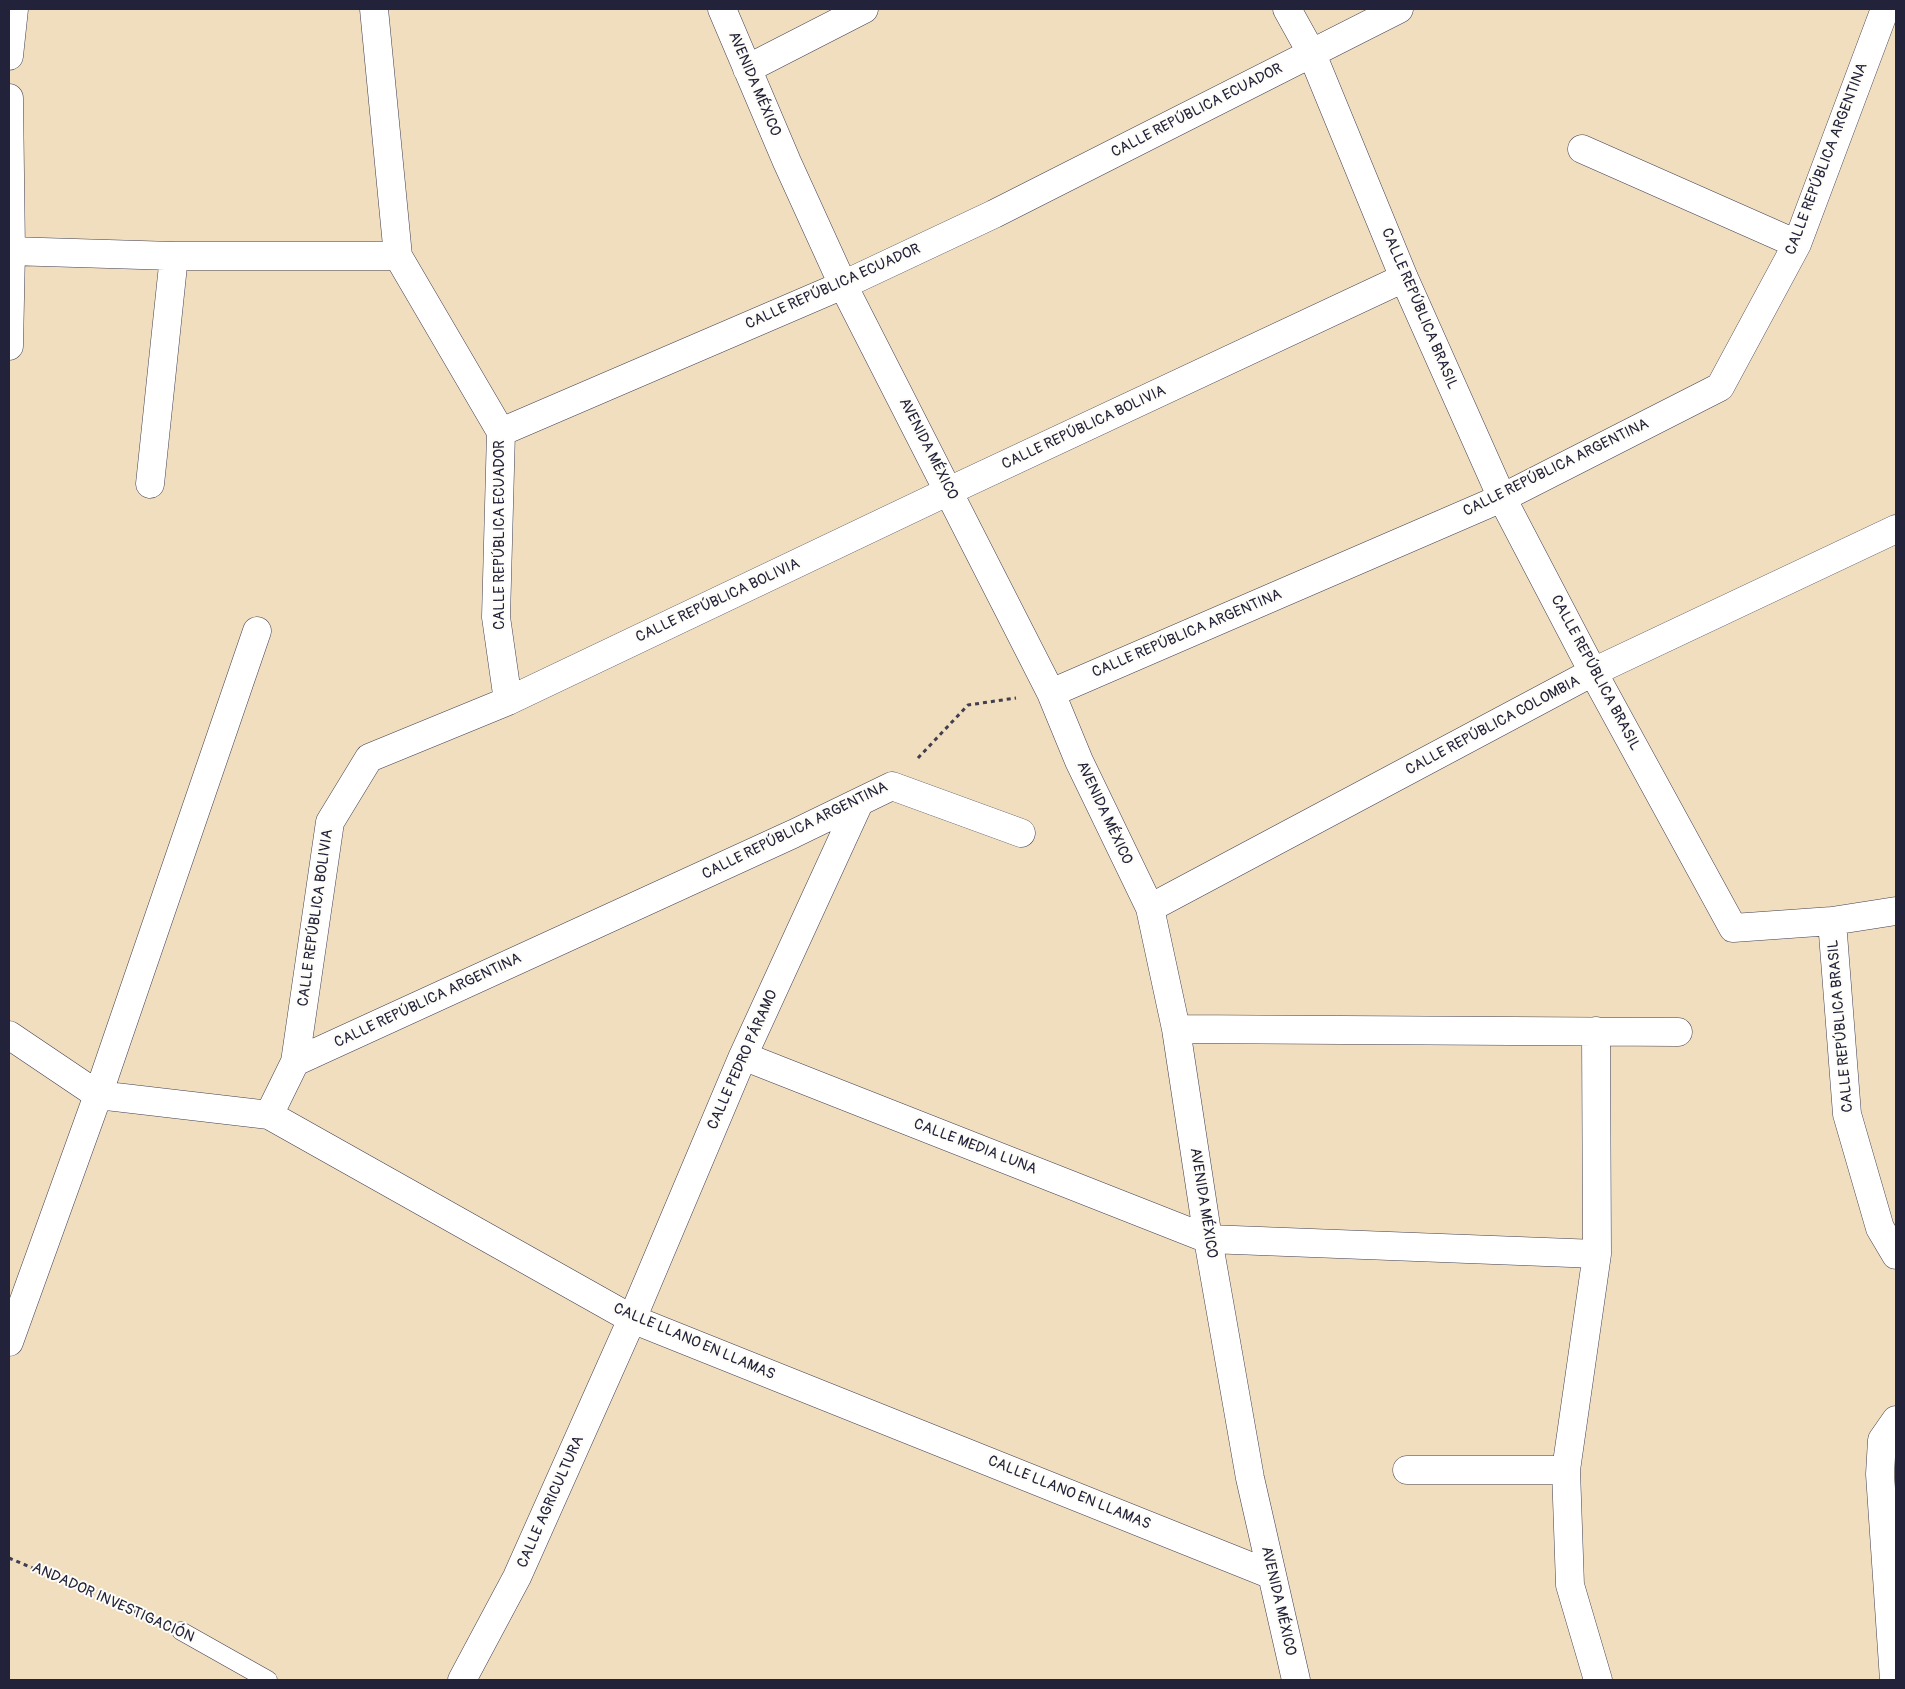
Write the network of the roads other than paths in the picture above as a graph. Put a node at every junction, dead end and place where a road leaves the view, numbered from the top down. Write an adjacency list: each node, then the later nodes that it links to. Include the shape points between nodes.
1 (14, 9): 9 (street)
2 (374, 9): 16 (street)
3 (722, 9): 10 (street, AVENIDA MÉXICO)
4 (864, 9): 10 (street)
5 (1287, 9): 8 (street, CALLE REPÚBLICA BRASIL)
6 (1399, 9): 8 (street, CALLE REPÚBLICA ECUADOR)
7 (1885, 9): 13 (street, CALLE REPÚBLICA ARGENTINA)
8 (1312, 54): 17 (street, CALLE REPÚBLICA BRASIL); 18 (street, CALLE REPÚBLICA ECUADOR, via 994,214)
9 (9, 56)
10 (747, 69): 18 (street, AVENIDA MÉXICO)
11 (9, 98): 14 (street)
12 (1582, 149): 13 (street)
13 (1797, 244): 23 (street, CALLE REPÚBLICA ARGENTINA, via 1720,387)
14 (10, 251): 15 (street); 19 (street)
15 (174, 256): 16 (street); 21 (street)
16 (398, 256): 20 (street)
17 (1404, 278): 22 (street, CALLE REPÚBLICA BOLIVIA); 23 (street, CALLE REPÚBLICA BRASIL)
18 (843, 285): 20 (street, CALLE REPÚBLICA ECUADOR); 22 (street, AVENIDA MÉXICO)
19 (9, 346)
20 (501, 432): 28 (street, CALLE REPÚBLICA ECUADOR, via 496,618)
21 (150, 484)
22 (949, 491): 27 (street, AVENIDA MÉXICO); 28 (street, CALLE REPÚBLICA BOLIVIA)
23 (1502, 498): 26 (street, CALLE REPÚBLICA BRASIL); 27 (street, CALLE REPÚBLICA ARGENTINA)
24 (1896, 529): 26 (street, CALLE REPÚBLICA COLOMBIA)
25 (257, 631): 40 (street)
26 (1593, 672): 31 (street, CALLE REPÚBLICA COLOMBIA); 33 (street, CALLE REPÚBLICA BRASIL, via 1733,928)
27 (1051, 693): 31 (street, AVENIDA MÉXICO, via 1079,761)
28 (508, 701): 39 (street, CALLE REPÚBLICA BOLIVIA, via 369,758 330,822)
29 (860, 803): 30 (street, CALLE REPÚBLICA ARGENTINA, via 892,786); 38 (street, CALLE PEDRO PÁRAMO); 39 (street, CALLE REPÚBLICA ARGENTINA)
30 (1021, 833)
31 (1150, 908): 34 (street, AVENIDA MÉXICO)
32 (1896, 911): 33 (street)
33 (1832, 921): 44 (street, CALLE REPÚBLICA BRASIL, via 1847,1114 1880,1228)
34 (1176, 1029): 35 (street); 42 (street, AVENIDA MÉXICO)
35 (1596, 1031): 36 (street); 43 (street)
36 (1678, 1032)
37 (9, 1035): 40 (street)
38 (743, 1056): 42 (street, CALLE MEDIA LUNA); 45 (street, CALLE PEDRO PÁRAMO)
39 (295, 1062): 41 (street, CALLE REPÚBLICA BOLIVIA)
40 (98, 1095): 41 (street, CALLE LLANO EN LLAMAS); 46 (street)
41 (269, 1115): 45 (street, CALLE LLANO EN LLAMAS)
42 (1208, 1238): 43 (street, CALLE MEDIA LUNA); 50 (street, AVENIDA MÉXICO, via 1250,1478)
43 (1597, 1254): 49 (street)
44 (1896, 1255)
45 (632, 1319): 50 (street, CALLE LLANO EN LLAMAS); 53 (street, CALLE AGRICULTURA, via 518,1577)
46 (9, 1342)
47 (1896, 1420): 56 (street, via 1882,1440 1880,1474)
48 (1407, 1470): 49 (street)
49 (1566, 1470): 55 (street, via 1570,1585)
50 (1272, 1575): 54 (street, AVENIDA MÉXICO)
51 (181, 1631): 52 (lane, ANDADOR INVESTIGACIÓN)
52 (268, 1680)
53 (462, 1680)
54 (1296, 1680)
55 (1598, 1680)
56 (1894, 1680)

